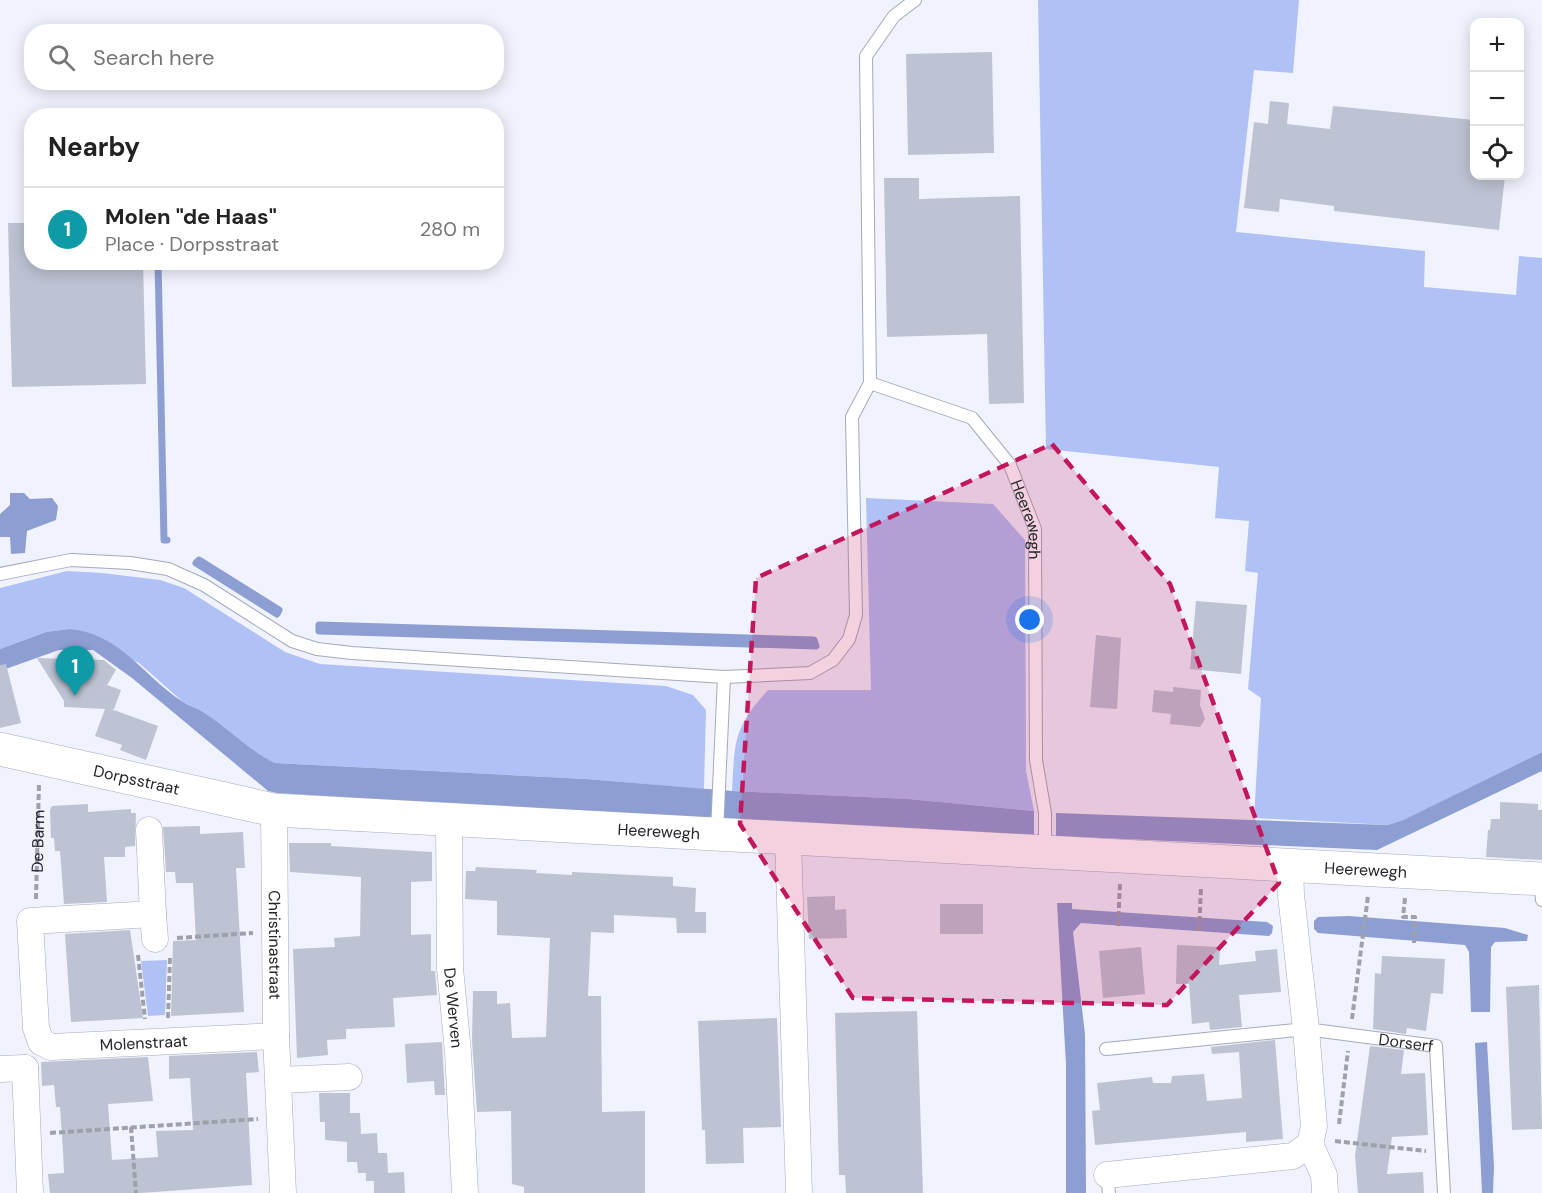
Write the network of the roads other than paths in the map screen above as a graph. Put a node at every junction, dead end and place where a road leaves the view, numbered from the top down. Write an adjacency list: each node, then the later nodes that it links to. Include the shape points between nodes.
1 (915, 0): 2 (lane, via 894,16 866,56)
2 (870, 383): 4 (lane, via 852,417 856,615 849,639 833,660 810,673); 11 (lane, Heerewegh, via 972,418 1010,465 1035,529 1036,760 1045,813)
3 (0, 574): 4 (lane, via 71,560 130,563 168,570 204,585 292,641 317,649)
4 (724, 677): 8 (lane)
5 (0, 749): 6 (street, Dorpsstraat)
6 (274, 810): 7 (street, Heerewegh); 17 (street, Christinastraat)
7 (449, 820): 8 (street, Heerewegh); 28 (street, De Werven, via 450,968)
8 (717, 827): 10 (street, Heerewegh)
9 (149, 830): 14 (street)
10 (788, 838): 11 (street, Heerewegh); 29 (street)
11 (1045, 844): 12 (street, Heerewegh)
12 (1290, 865): 13 (street, Heerewegh); 16 (street)
13 (1541, 886)
14 (153, 914): 15 (street); 18 (street, via 30,921 36,1028)
15 (163, 939)
16 (1306, 1029): 19 (lane, Dorserf); 24 (street, via 1314,1126); 31 (lane, Dorserf, via 1436,1046)
17 (276, 1036): 18 (street, Molenstraat, via 51,1047); 23 (street, Christinastraat)
18 (41, 1042): 20 (street)
19 (1106, 1049)
20 (26, 1068): 21 (street); 26 (street)
21 (0, 1069)
22 (349, 1077): 23 (street)
23 (279, 1080): 27 (street, Christinastraat)
24 (1310, 1141): 25 (street, via 1293,1156); 30 (street, via 1324,1174)
25 (1108, 1184)
26 (30, 1193)
27 (283, 1193)
28 (465, 1193)
29 (799, 1193)
30 (1325, 1193)
31 (1444, 1193)

